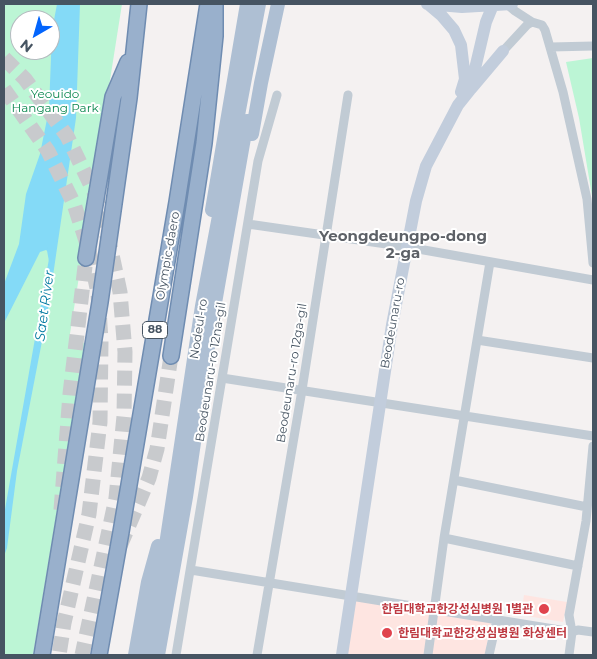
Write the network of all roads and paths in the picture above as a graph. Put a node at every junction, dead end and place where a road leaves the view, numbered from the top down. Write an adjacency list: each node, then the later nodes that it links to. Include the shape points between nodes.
1 (139, 4): 14 (highway)
2 (208, 4): 53 (highway, Olympic-daero / 88)
3 (215, 4): 31 (highway, via 215,36 204,143)
4 (247, 4): 28 (main road, via 214,192)
5 (259, 4): 28 (main road, Nodeul-ro)
6 (268, 4): 29 (main road, Nodeul-ro)
7 (278, 4): 29 (main road, via 242,197)
8 (427, 4): 10 (main road); 20 (main road, via 454,30 461,45 464,79)
9 (510, 4): 10 (main road); 11 (street)
10 (493, 5): 12 (main road, Beodeunaru-ro)
11 (532, 22): 15 (street, via 542,24); 16 (street)
12 (483, 37): 16 (main road, via 486,49); 17 (main road, Beodeunaru-ro)
13 (593, 46): 15 (street)
14 (134, 47): 24 (highway, via 113,97); 52 (highway, via 99,312)
15 (551, 47): 26 (street, via 587,199)
16 (503, 51): 17 (main road)
17 (470, 90): 20 (main road, Beodeunaru-ro)
18 (277, 95): 21 (street, Beodeunaru-ro 12na-gil, via 258,161)
19 (348, 95): 22 (street, Beodeunaru-ro 12ga-gil)
20 (458, 105): 23 (main road, Beodeunaru-ro, via 426,166)
21 (248, 224): 22 (street); 33 (street, Beodeunaru-ro 12na-gil)
22 (327, 236): 23 (street); 34 (street, Beodeunaru-ro 12ga-gil)
23 (407, 247): 25 (street); 35 (main road, Beodeunaru-ro)
24 (86, 258)
25 (490, 262): 27 (street); 30 (street)
26 (593, 262)
27 (593, 280)
28 (202, 306): 40 (main road, Nodeul-ro)
29 (212, 320): 42 (main road, Nodeul-ro)
30 (477, 340): 32 (street); 36 (street)
31 (171, 356)
32 (593, 358)
33 (222, 378): 34 (street); 45 (street, Beodeunaru-ro 12na-gil)
34 (302, 390): 35 (street); 46 (street, Beodeunaru-ro 12ga-gil)
35 (380, 403): 36 (street); 47 (main road, Beodeunaru-ro)
36 (465, 416): 37 (street); 39 (street)
37 (593, 436)
38 (593, 446): 41 (street)
39 (454, 480): 41 (street); 43 (street)
40 (173, 492): 54 (main road, via 148,582); 55 (main road, Nodeul-ro)
41 (587, 507): 44 (street)
42 (180, 533): 56 (main road, Nodeul-ro); 57 (main road, via 180,590)
43 (444, 538): 44 (street); 48 (street)
44 (578, 566): 50 (street, via 569,615)
45 (191, 570): 46 (street); 58 (street, Beodeunaru-ro 12na-gil)
46 (270, 583): 47 (street); 59 (street, Beodeunaru-ro 12ga-gil)
47 (351, 597): 48 (street); 60 (main road, Beodeunaru-ro)
48 (435, 610): 49 (street); 61 (street)
49 (497, 620): 50 (street); 62 (street)
50 (572, 632): 51 (street); 63 (street)
51 (593, 632)
52 (42, 655)
53 (99, 655)
54 (136, 655)
55 (146, 655)
56 (158, 655)
57 (168, 655)
58 (176, 655)
59 (257, 655)
60 (342, 655)
61 (428, 655)
62 (489, 655)
63 (569, 655)

